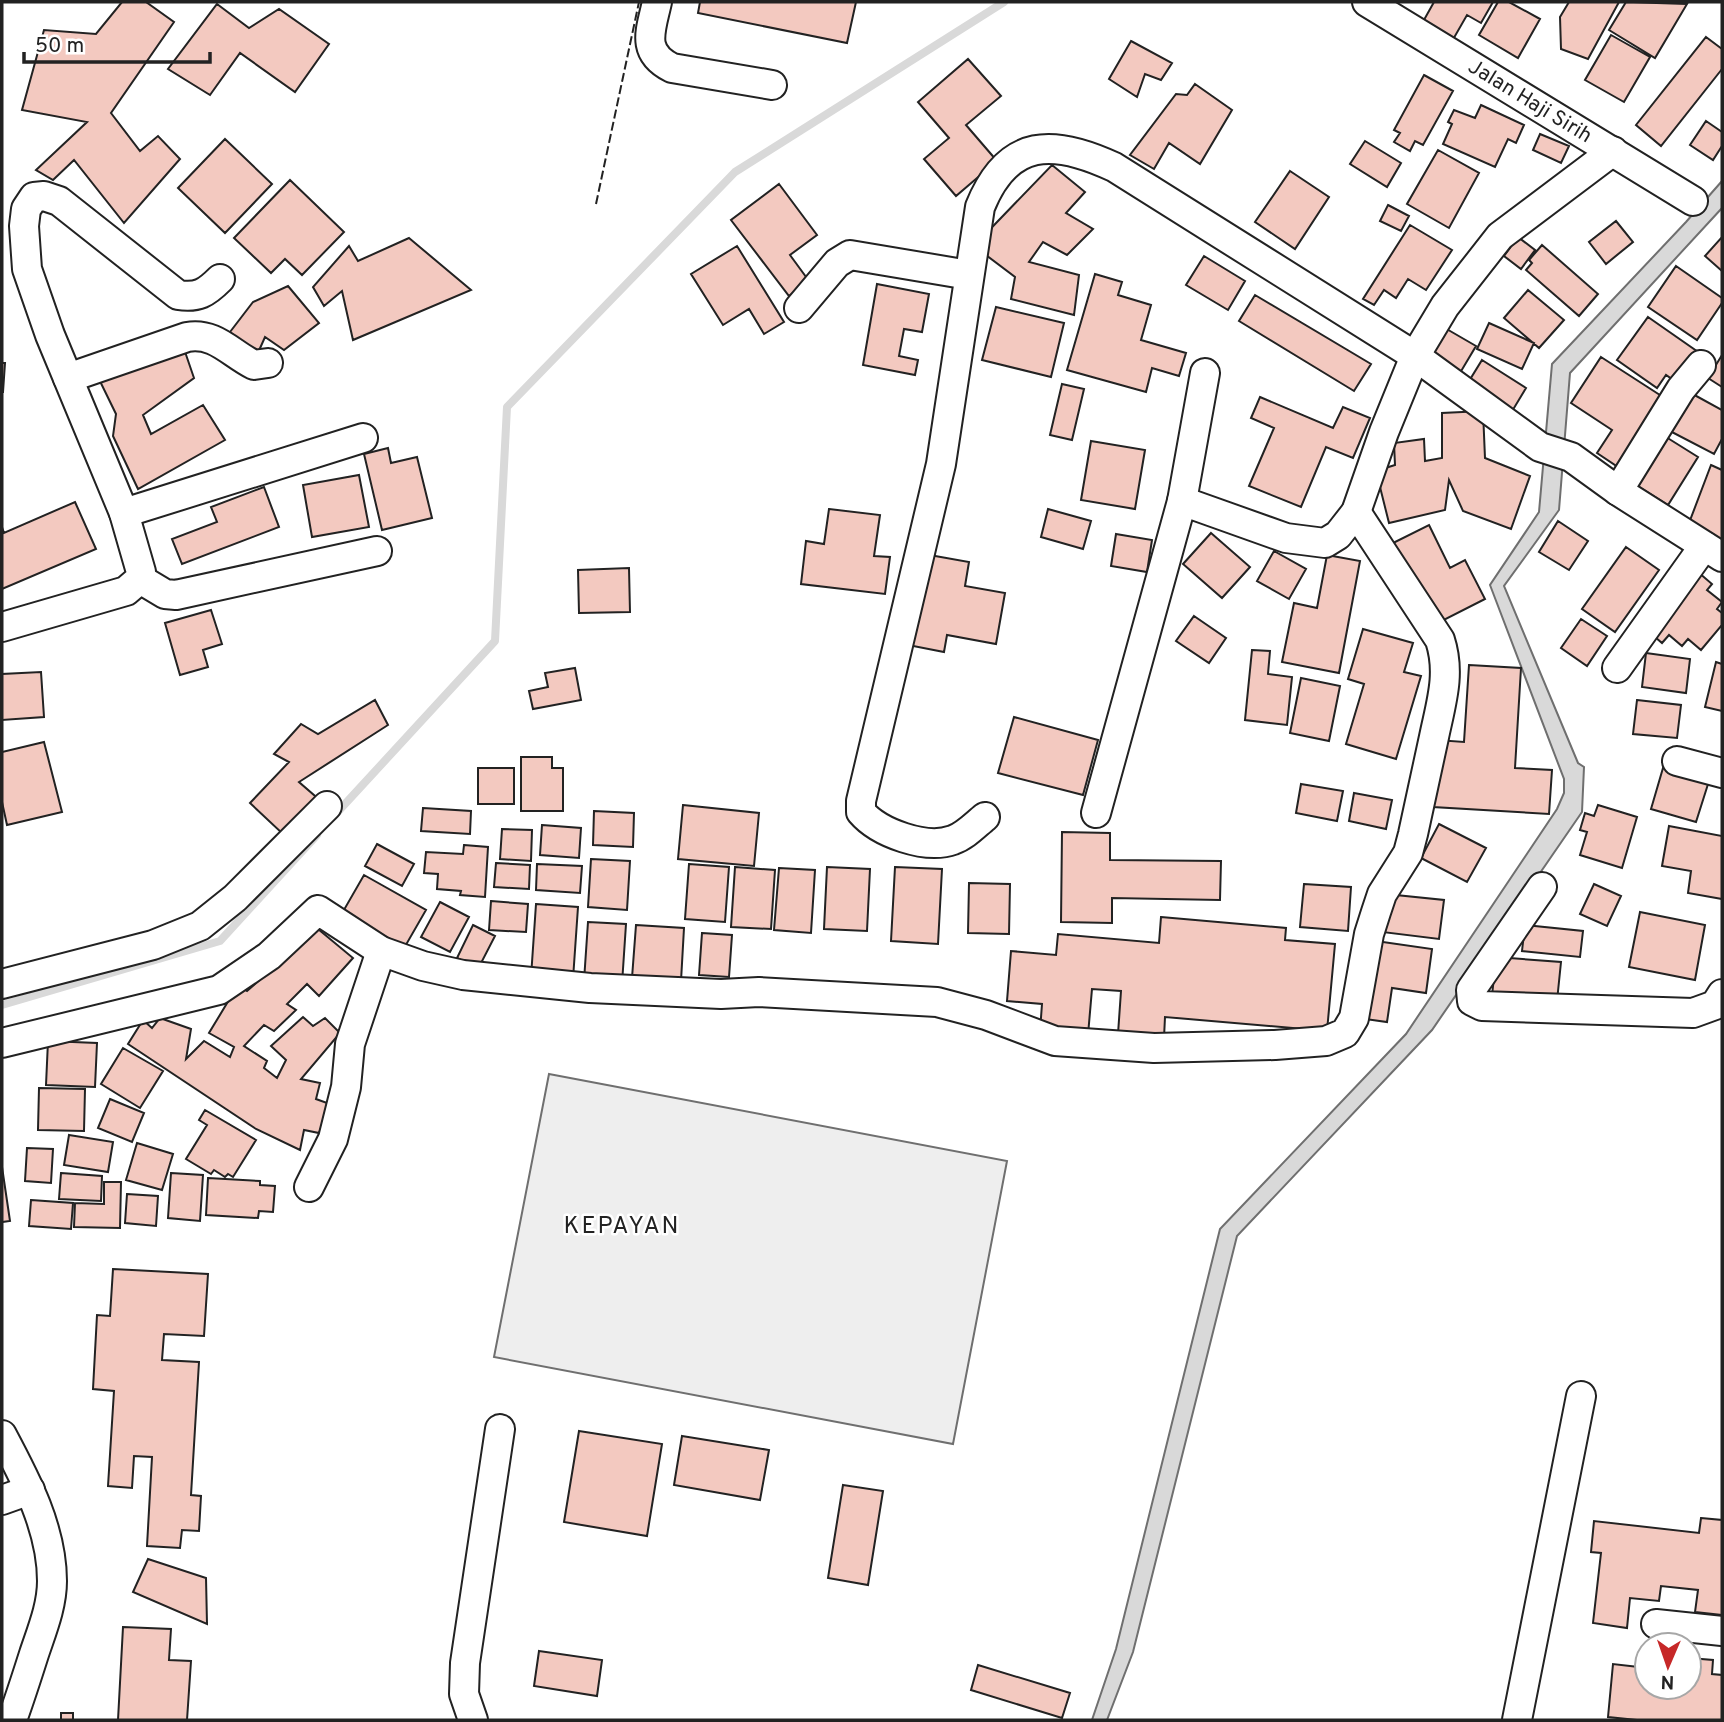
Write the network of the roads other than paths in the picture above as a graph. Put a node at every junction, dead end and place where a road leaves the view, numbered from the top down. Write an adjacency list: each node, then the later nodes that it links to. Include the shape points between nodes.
1 (657, 2): 3 (street, via 651,48 662,63)
2 (1367, 2): 4 (street, Jalan Haji Sirih)
3 (772, 85)
4 (1613, 151): 5 (street, Jalan Haji Sirih); 9 (street, via 1500,236 1445,306)
5 (1693, 201)
6 (969, 275): 8 (street, via 849,255); 9 (street, via 979,207 1002,167 1020,155 1045,148 1068,150 1114,167); 28 (street, via 941,464 861,812 886,830 922,843 940,844 957,839)
7 (220, 279): 13 (street, via 198,296 178,295 59,201 34,197 26,209 24,226 27,269)
8 (799, 308)
9 (1415, 356): 15 (street, via 1540,447 1571,457); 17 (street)
10 (268, 363): 13 (street, via 254,365 214,338 200,335)
11 (1701, 365): 15 (street)
12 (1205, 373): 16 (street)
13 (68, 378): 18 (street)
14 (363, 439): 18 (street)
15 (1618, 491): 20 (street)
16 (1182, 501): 17 (street, via 1309,542 1325,542 1338,535); 27 (street)
17 (1356, 512): 30 (street, via 1440,640 1447,674 1408,853 1382,894 1369,934 1354,1018 1345,1033 1326,1041 1245,1046 1154,1048 1055,1041 937,1002 590,988 463,975)
18 (124, 513): 21 (street, via 141,564)
19 (377, 551): 21 (street, via 176,595 165,594)
20 (1713, 552): 23 (street)
21 (140, 579): 22 (street, via 126,591)
22 (2, 627)
23 (1617, 668)
24 (1677, 761): 25 (street)
25 (1722, 773)
26 (327, 806): 31 (street, via 235,898 200,926 153,945)
27 (1096, 813)
28 (985, 817)
29 (1542, 887): 32 (street, via 1471,990 1472,1001 1482,1006 1693,1013 1715,1005)
30 (381, 951): 33 (street, via 318,910 269,956 219,990); 34 (street, via 351,1044 333,1139)
31 (2, 984)
32 (1722, 994)
33 (2, 1043)
34 (309, 1187)
35 (1581, 1396): 44 (street)
36 (500, 1429): 43 (street, via 465,1663 464,1694)
37 (2, 1435): 38 (street)
38 (30, 1490): 39 (street); 42 (street, via 44,1527 52,1583 43,1629)
39 (2, 1500)
40 (1656, 1624): 41 (street)
41 (1722, 1631)
42 (12, 1720)
43 (473, 1720)
44 (1517, 1720)

